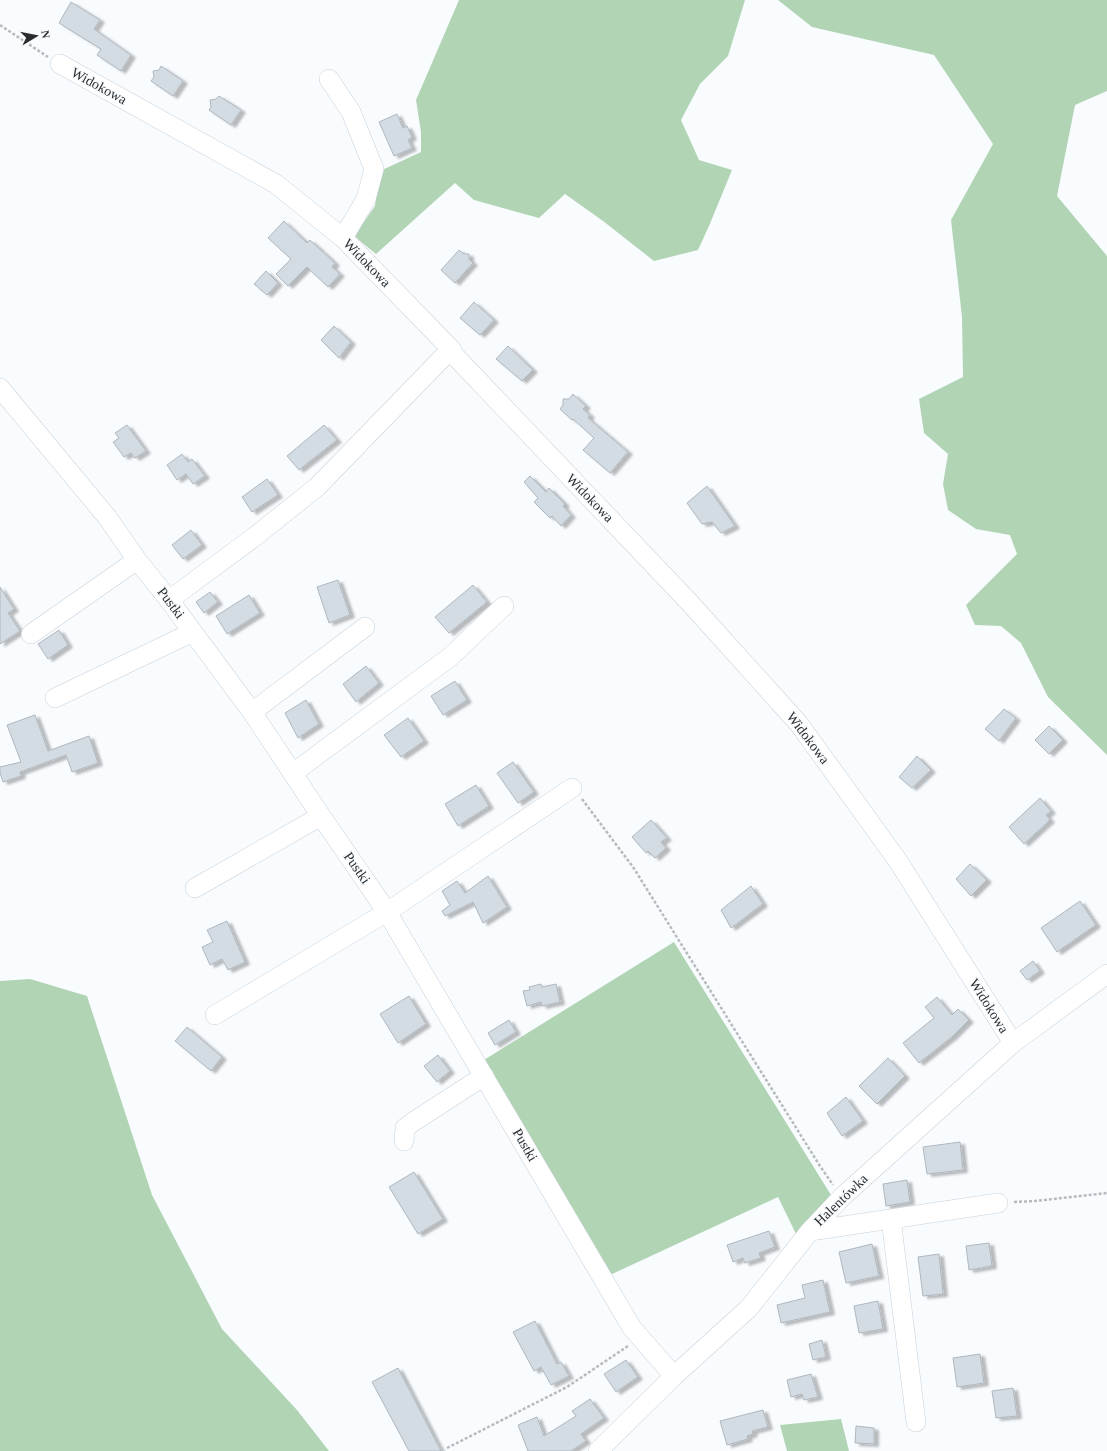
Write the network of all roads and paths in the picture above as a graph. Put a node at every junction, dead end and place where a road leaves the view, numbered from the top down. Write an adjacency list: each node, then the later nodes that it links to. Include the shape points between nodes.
1 (0, 25): 2 (path)
2 (60, 64): 4 (street, Widokowa, via 276,184)
3 (329, 79): 4 (street, via 351,112 374,170 366,199)
4 (344, 238): 5 (street, Widokowa)
5 (451, 349): 8 (street, via 317,487); 22 (street, Widokowa, via 690,602 799,724 898,861)
6 (0, 388): 7 (street, Pustki, via 107,517)
7 (137, 560): 8 (street, Pustki); 12 (street)
8 (169, 600): 11 (street, Pustki)
9 (504, 606): 15 (street, via 450,657)
10 (365, 627): 14 (street)
11 (193, 632): 13 (street); 14 (street, Pustki)
12 (31, 634)
13 (55, 698)
14 (252, 712): 15 (street, Pustki)
15 (293, 773): 17 (street, Pustki)
16 (572, 788): 19 (street); 26 (path, via 633,867 816,1160)
17 (321, 816): 18 (street); 19 (street, Pustki)
18 (195, 888)
19 (387, 912): 21 (street); 23 (street, Pustki)
20 (1107, 974): 22 (street, Halentówka)
21 (215, 1015)
22 (1013, 1043): 26 (street, Halentówka)
23 (484, 1076): 24 (street, via 405,1128); 30 (street, Pustki)
24 (404, 1141)
25 (1107, 1192): 27 (path)
26 (842, 1196): 29 (street, Halentówka)
27 (998, 1203): 28 (street)
28 (891, 1219): 29 (street); 32 (street)
29 (810, 1231): 31 (street, Halentówka, via 749,1308)
30 (640, 1338): 31 (street, Pustki); 33 (path, via 567,1387)
31 (674, 1376): 34 (street, Halentówka)
32 (916, 1422)
33 (447, 1448)
34 (598, 1451)

